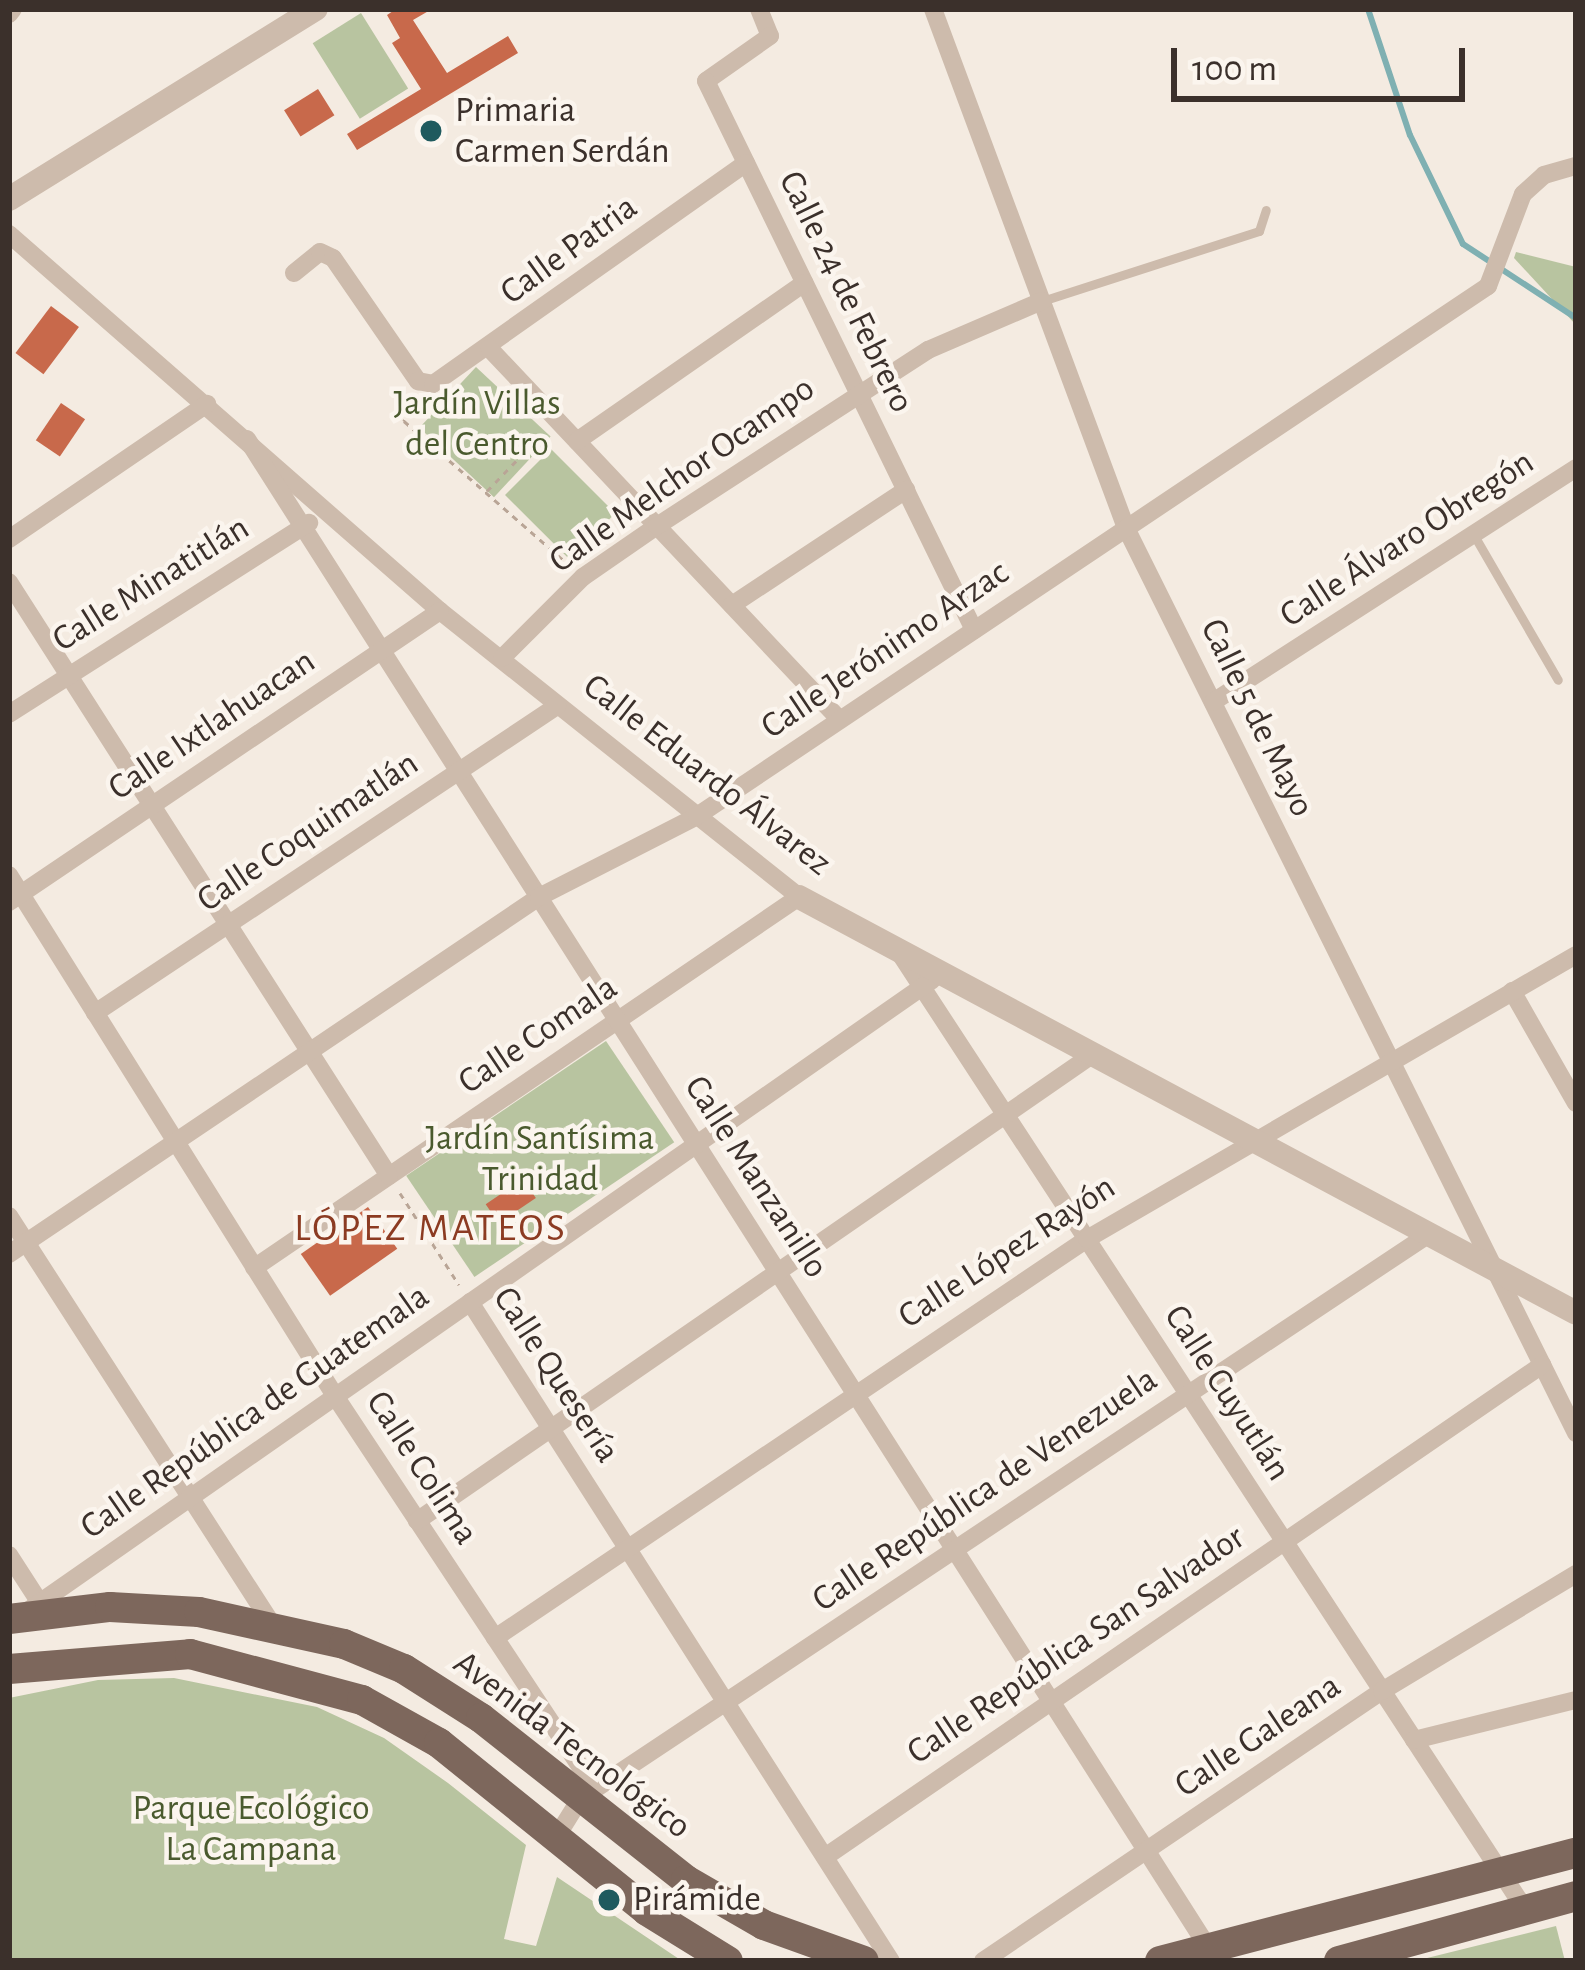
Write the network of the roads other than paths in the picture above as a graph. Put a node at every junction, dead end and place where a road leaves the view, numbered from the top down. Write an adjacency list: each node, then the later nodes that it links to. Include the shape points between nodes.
1 (316, 9): 6 (street)
2 (759, 9): 4 (street, Calle 24 de Febrero, via 770,36 706,81)
3 (933, 9): 11 (street, Calle 5 de Mayo)
4 (746, 163): 10 (street, Calle 24 de Febrero); 12 (street, Calle Patria)
5 (1576, 166): 22 (street, Calle Jerónimo Arzac, via 1531,183 1488,286)
6 (9, 199)
7 (1266, 210): 11 (lane, via 1259,231)
8 (9, 234): 14 (street, Calle Eduardo Álvarez)
9 (294, 273): 12 (street, Calle Patria, via 320,252 334,258 418,381 433,384)
10 (804, 283): 13 (street, Calle 24 de Febrero); 16 (street)
11 (1042, 301): 13 (street, Calle Melchor Ocampo, via 928,350); 22 (street, Calle 5 de Mayo)
12 (489, 348): 16 (street)
13 (859, 393): 18 (street, Calle 24 de Febrero); 20 (street, Calle Melchor Ocampo)
14 (207, 404): 15 (street, Calle Eduardo Álvarez); 24 (street)
15 (247, 439): 19 (street, Calle Eduardo Álvarez); 21 (street, Calle Manzanillo)
16 (577, 440): 20 (street)
17 (1576, 468): 23 (street, Calle Álvaro Obregón)
18 (906, 490): 26 (street); 28 (street, Calle 24 de Febrero)
19 (328, 511): 21 (street, Calle Minatitlán); 27 (street, Calle Eduardo Álvarez)
20 (657, 526): 26 (street); 30 (street, Calle Melchor Ocampo, via 583,577)
21 (303, 527): 29 (street, Calle Manzanillo); 31 (street, Calle Minatitlán)
22 (1126, 528): 28 (street, Calle Jerónimo Arzac); 33 (street, Calle 5 de Mayo)
23 (1475, 537): 32 (lane); 33 (street, Calle Álvaro Obregón)
24 (9, 539)
25 (9, 582): 31 (street)
26 (732, 605): 36 (street)
27 (440, 611): 29 (street, Calle Ixtlahuacan); 30 (street, Calle Eduardo Álvarez)
28 (974, 630): 36 (street, Calle Jerónimo Arzac)
29 (382, 650): 37 (street, Calle Manzanillo); 38 (street, Calle Ixtlahuacan)
30 (502, 658): 34 (street, Calle Eduardo Álvarez)
31 (69, 675): 35 (street, Calle Minatitlán); 38 (street)
32 (1558, 680)
33 (1213, 702): 52 (street, Calle 5 de Mayo)
34 (557, 706): 37 (street, Calle Coquimatlán); 39 (street, Calle Eduardo Álvarez)
35 (9, 713)
36 (840, 720): 39 (street, Calle Jerónimo Arzac)
37 (459, 772): 41 (street, Calle Manzanillo); 44 (street, Calle Coquimatlán)
38 (152, 806): 43 (street, Calle Ixtlahuacan); 44 (street)
39 (697, 816): 41 (street, Calle Jerónimo Arzac); 42 (street, Calle Eduardo Álvarez)
40 (9, 875): 43 (street, Calle Colima)
41 (539, 897): 49 (street, Calle Manzanillo); 50 (street, Calle Jerónimo Arzac)
42 (799, 897): 46 (street, Calle Eduardo Álvarez, via 898,951); 49 (street, Calle Comala)
43 (15, 898): 48 (street, Calle Colima)
44 (228, 925): 48 (street, Calle Coquimatlán); 50 (street)
45 (1576, 955): 47 (street, Calle López Rayón)
46 (931, 980): 51 (street, Calle Eduardo Álvarez); 54 (street, Calle Cuyutlán); 57 (street, Calle República de Guatemala)
47 (1512, 991): 52 (street, Calle López Rayón); 53 (street)
48 (95, 1013): 55 (street, Calle Colima)
49 (617, 1021): 57 (street, Calle Manzanillo); 58 (street, Calle Comala)
50 (308, 1050): 55 (street, Calle Jerónimo Arzac); 58 (street)
51 (1091, 1055): 54 (street); 56 (street, Calle Eduardo Álvarez)
52 (1390, 1060): 56 (street, Calle López Rayón); 65 (street, Calle 5 de Mayo)
53 (1576, 1101)
54 (1005, 1114): 61 (street, Calle Cuyutlán); 64 (street)
55 (174, 1139): 62 (street, Calle Jerónimo Arzac); 63 (street, Calle Colima)
56 (1249, 1140): 60 (street, Calle Eduardo Álvarez); 61 (street, Calle López Rayón)
57 (696, 1144): 64 (street, Calle Manzanillo); 66 (street, Calle República de Guatemala)
58 (389, 1176): 63 (street, Calle Comala)
59 (9, 1216): 62 (street)
60 (1426, 1236): 65 (street, Calle Eduardo Álvarez); 70 (street, Calle República de Venezuela)
61 (1087, 1239): 69 (street, Calle López Rayón); 70 (street, Calle Cuyutlán)
62 (17, 1248): 74 (street)
63 (254, 1268): 71 (street, Calle Colima)
64 (777, 1272): 69 (street, Calle Manzanillo); 72 (street)
65 (1497, 1274): 67 (street, Calle Eduardo Álvarez); 68 (street, Calle 5 de Mayo)
66 (470, 1302): 71 (street, Calle República de Guatemala); 72 (street, Calle Quesería)
67 (1576, 1313)
68 (1542, 1364): 73 (street, Calle 5 de Mayo); 76 (street, Calle República San Salvador)
69 (853, 1390): 77 (street, Calle López Rayón); 78 (street, Calle Manzanillo)
70 (1188, 1394): 76 (street, Calle Cuyutlán); 78 (street, Calle República de Venezuela)
71 (335, 1396): 74 (street, Calle República de Guatemala); 75 (street, Calle Colima)
72 (551, 1429): 75 (street); 77 (street, Calle Quesería)
73 (1576, 1433)
74 (190, 1497): 81 (street, Calle República de Guatemala); 82 (street)
75 (418, 1521): 83 (street, Calle Colima)
76 (1285, 1541): 85 (street, Calle Cuyutlán); 88 (street, Calle República San Salvador)
77 (626, 1546): 83 (street, Calle López Rayón); 87 (street, Calle Quesería)
78 (954, 1550): 87 (street, Calle República de Venezuela); 88 (street, Calle Manzanillo)
79 (9, 1555): 81 (street)
80 (1576, 1574): 85 (street, Calle Galeana)
81 (23, 1613): 82 (main road, Avenida Tecnológico, via 110,1606)
82 (272, 1624): 91 (main road, Avenida Tecnológico, via 404,1669)
83 (495, 1638): 89 (street, Calle Colima)
84 (9, 1669): 93 (main road, via 142,1652 298,1677 403,1721)
85 (1382, 1691): 90 (street, Calle Cuyutlán); 94 (street, Calle Galeana)
86 (1576, 1700): 90 (street)
87 (725, 1702): 92 (street, Calle República de Venezuela); 96 (street, Calle Quesería)
88 (1051, 1702): 94 (street, Calle Manzanillo); 96 (street, Calle República San Salvador)
89 (546, 1715): 91 (street); 92 (street, Calle Colima)
90 (1414, 1740): 97 (street, Calle Cuyutlán)
91 (512, 1744): 92 (main road, Avenida Tecnológico)
92 (587, 1794): 93 (street); 102 (main road, Avenida Tecnológico, via 686,1880 764,1925)
93 (557, 1836): 101 (main road, via 647,1911)
94 (1147, 1852): 100 (street, Calle Manzanillo); 104 (street, Calle Galeana)
95 (1576, 1853): 97 (main road)
96 (825, 1857): 103 (street, Calle Quesería)
97 (1501, 1872): 99 (street, Calle Cuyutlán); 100 (main road)
98 (1576, 1897): 99 (main road)
99 (1526, 1910): 106 (main road)
100 (1209, 1949): 105 (main road)
101 (728, 1961)
102 (864, 1961)
103 (891, 1961)
104 (983, 1961)
105 (1160, 1961)
106 (1339, 1961)

